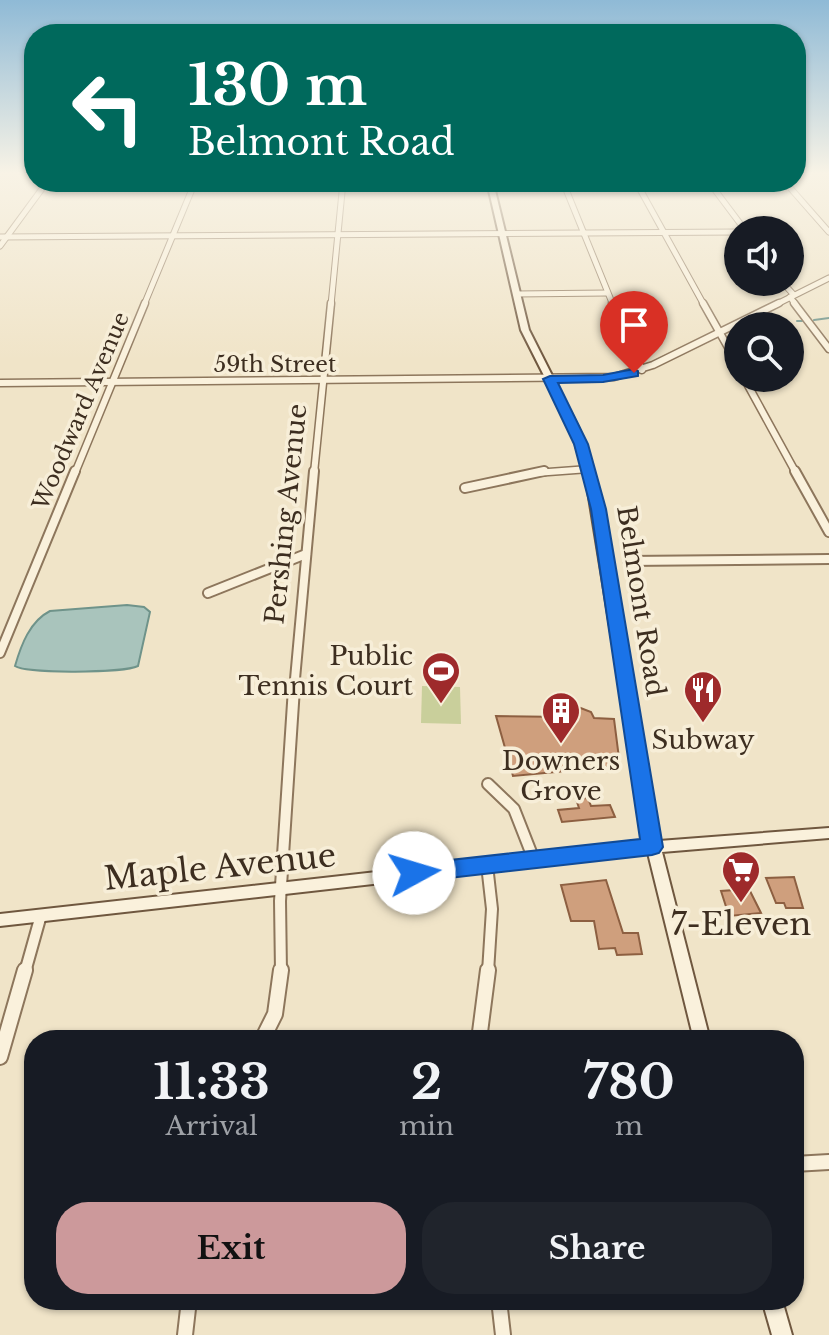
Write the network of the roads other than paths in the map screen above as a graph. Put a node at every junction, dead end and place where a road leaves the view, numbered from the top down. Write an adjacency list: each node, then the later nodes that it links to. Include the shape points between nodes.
1 (230, 236): 7 (street)
2 (338, 236): 19 (street, Pershing Avenue)
3 (503, 236): 12 (main road, Belmont Road)
4 (585, 236): 11 (street)
5 (667, 236): 14 (street)
6 (3, 237): 7 (street); 8 (street)
7 (172, 237): 21 (street, Woodward Avenue)
8 (0, 246)
9 (829, 278): 10 (street, 59th Street)
10 (804, 290)
11 (607, 293): 12 (street); 17 (street)
12 (516, 294): 18 (main road, Belmont Road, via 531,346)
13 (792, 296): 14 (street, 59th Street); 16 (street)
14 (719, 332): 15 (street); 17 (street, 59th Street)
15 (724, 341)
16 (829, 349)
17 (642, 370): 18 (street, 59th Street, via 614,377)
18 (550, 379): 19 (street, 59th Street); 23 (main road, Belmont Road)
19 (324, 382): 21 (street, 59th Street); 26 (street, Pershing Avenue)
20 (0, 383): 21 (street, 59th Street)
21 (113, 383): 30 (street, Woodward Avenue)
22 (752, 392): 25 (street)
23 (589, 469): 24 (street, via 548,470); 33 (main road, Belmont Road)
24 (465, 488)
25 (829, 532)
26 (306, 554): 29 (street); 36 (street, Pershing Avenue)
27 (829, 559): 28 (street)
28 (628, 561)
29 (208, 593)
30 (0, 653)
31 (488, 784): 34 (street, via 521,817)
32 (829, 833): 33 (main road, Maple Avenue)
33 (652, 847): 34 (main road, Maple Avenue); 41 (main road, Belmont Road)
34 (534, 860): 35 (main road, Maple Avenue)
35 (487, 865): 36 (main road, Maple Avenue); 40 (street, via 491,944)
36 (281, 888): 37 (main road, Maple Avenue); 39 (street, Pershing Avenue, via 280,991)
37 (41, 915): 38 (main road, Maple Avenue); 42 (street)
38 (0, 920)
39 (267, 1030)
40 (480, 1030)
41 (699, 1030)
42 (0, 1057)
43 (829, 1162): 44 (street)
44 (804, 1163)
45 (188, 1310): 48 (street)
46 (500, 1310): 49 (street)
47 (775, 1310): 50 (main road)
48 (185, 1335)
49 (503, 1335)
50 (782, 1335)

